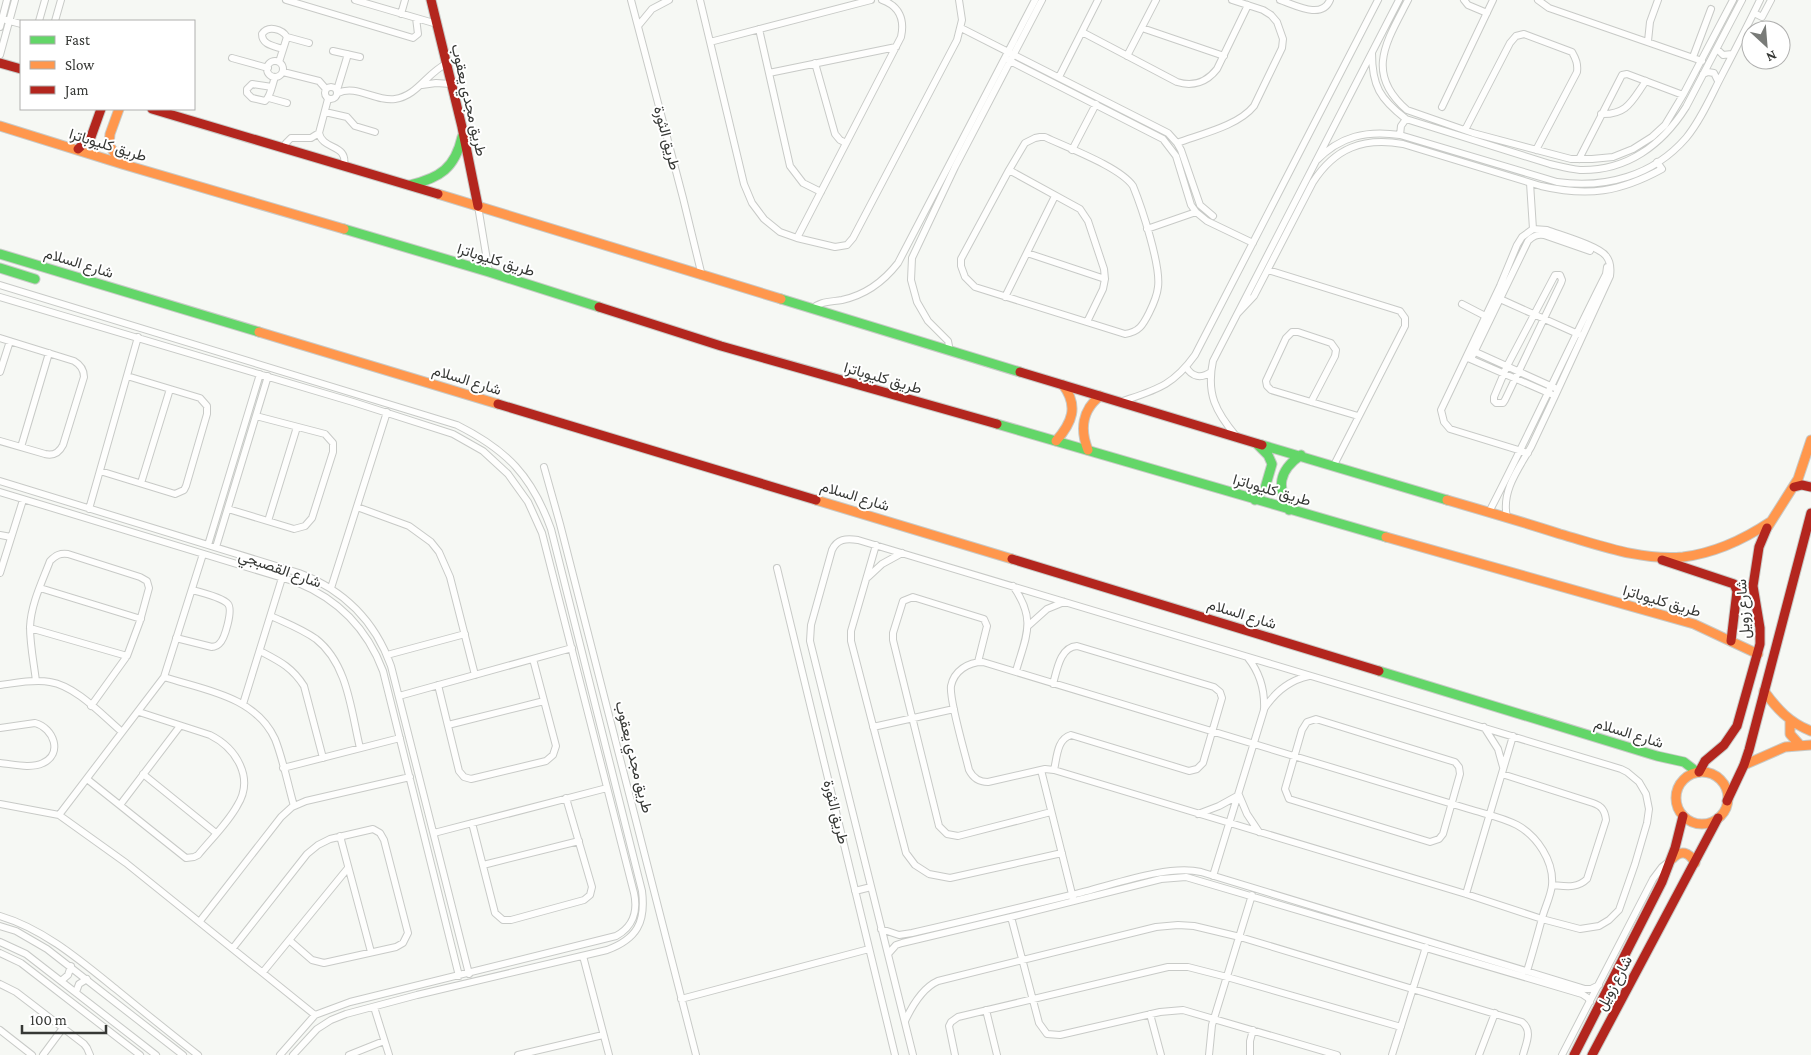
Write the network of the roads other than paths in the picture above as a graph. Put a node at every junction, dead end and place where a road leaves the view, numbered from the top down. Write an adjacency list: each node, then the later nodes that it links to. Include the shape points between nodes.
1 (8, 0): 40 (street)
2 (15, 0): 44 (street)
3 (45, 0): 42 (street)
4 (61, 0): 43 (street)
5 (286, 0): 35 (street)
6 (312, 0): 35 (street)
7 (359, 0): 39 (street)
8 (405, 0): 39 (street)
9 (431, 0): 46 (main road, طريق مجدي يعقوب)
10 (631, 0): 47 (street, طريق الثورة)
11 (668, 0): 47 (street, via 652,9)
12 (700, 0): 55 (street)
13 (871, 0): 51 (street)
14 (882, 0): 57 (street, via 897,9 902,18 903,27)
15 (959, 0): 49 (street)
16 (1035, 0): 65 (street)
17 (1042, 0): 65 (street)
18 (1098, 0): 52 (street)
19 (1156, 0): 50 (street)
20 (1232, 0): 34 (street)
21 (1280, 0): 22 (street, via 1316,11 1324,8)
22 (1330, 0)
23 (1378, 0): 135 (street)
24 (1399, 0): 61 (street)
25 (1408, 0): 104 (street, via 1384,48 1382,60 1386,82 1407,110)
26 (1464, 0): 37 (street)
27 (1494, 0): 37 (street)
28 (1538, 0): 54 (street, via 1549,8)
29 (1658, 0): 54 (street, via 1650,22)
30 (1733, 0): 71 (street)
31 (1742, 0): 59 (street)
32 (1760, 0): 38 (street)
33 (1772, 0): 38 (street, via 1762,17)
34 (1248, 5): 67 (street); 111 (street, via 1271,15 1283,39 1282,48 1254,106 1236,120)
35 (310, 7): 41 (street, via 413,38 418,34)
36 (1711, 9): 69 (street)
37 (1487, 13): 95 (street)
38 (1754, 13): 63 (street)
39 (401, 14): 41 (street)
40 (2, 18): 44 (street); 48 (street)
41 (416, 18): 46 (street)
42 (39, 20)
43 (55, 20)
44 (10, 21): 45 (street); 64 (street)
45 (20, 24)
46 (437, 24): 75 (main road, طريق مجدي يعقوب)
47 (638, 26): 144 (street, طريق الثورة)
48 (0, 27)
49 (961, 28): 65 (street); 134 (street, via 853,238 847,245 839,247)
50 (1142, 28): 66 (street); 67 (street)
51 (759, 30): 55 (street); 79 (street)
52 (1082, 32): 66 (street); 82 (street)
53 (287, 37): 56 (street); 58 (street); 58 (street, via 271,28 262,34 266,44)
54 (1648, 41): 69 (street)
55 (710, 42): 134 (street, via 744,184 752,203 780,232)
56 (309, 44)
57 (896, 46): 74 (street); 110 (street)
58 (283, 49): 72 (street)
59 (1717, 49): 63 (street, via 1723,55); 80 (street)
60 (333, 51): 62 (street)
61 (1372, 53): 101 (street, via 1372,72 1378,91 1390,107); 118 (street)
62 (348, 54): 68 (street); 89 (street)
63 (1732, 54): 84 (street)
64 (0, 55)
65 (1009, 56): 82 (street); 94 (street); 138 (street); 139 (street)
66 (1127, 56): 67 (street, via 1186,84 1210,77)
67 (1224, 56)
68 (360, 57)
69 (1693, 57): 71 (street)
70 (232, 58): 76 (street)
71 (1702, 61): 90 (street)
72 (279, 62): 76 (street, via 272,62); 78 (street)
73 (0, 63): 77 (main road)
74 (815, 63): 79 (street); 110 (street, via 835,134)
75 (446, 64): 85 (main road, طريق مجدي يعقوب); 86 (street)
76 (268, 68): 81 (street, via 268,73)
77 (20, 69)
78 (283, 72): 81 (street); 88 (street, via 319,81)
79 (769, 73): 126 (street, via 790,166 803,183)
80 (1703, 74): 84 (street, via 1712,72); 109 (street, via 1676,123 1662,138 1651,148 1610,166 1572,169 1504,150)
81 (275, 77): 87 (street)
82 (1059, 77): 108 (street)
83 (1646, 81): 90 (street); 100 (street, via 1625,108 1615,114); 100 (street, via 1622,75)
84 (1718, 81): 119 (street, via 1686,138)
85 (451, 84): 86 (street); 103 (main road, طريق مجدي يعقوب)
86 (421, 85): 89 (street, via 394,99 350,90)
87 (272, 87): 91 (street); 91 (street, via 256,83 247,89 252,98 263,102)
88 (326, 89): 89 (street, via 333,86); 92 (street)
89 (338, 91): 92 (street, via 336,98)
90 (1683, 95): 117 (street, via 1665,125 1633,149 1613,156)
91 (269, 98): 93 (street)
92 (328, 99): 99 (street)
93 (287, 103)
94 (1096, 104): 108 (street); 114 (street)
95 (1442, 107)
96 (101, 110): 113 (main road, via 92,138)
97 (119, 110): 120 (main road, via 109,145)
98 (155, 110): 112 (main road)
99 (325, 112): 105 (street, via 347,118 355,126); 106 (street)
100 (1601, 114): 117 (street)
101 (1406, 119): 107 (street, via 1400,126); 109 (street)
102 (0, 126): 113 (main road, طريق كليوباترا)
103 (462, 126): 125 (main road, via 460,148 448,168 430,180); 128 (main road, طريق مجدي يعقوب)
104 (1465, 130): 109 (street); 115 (street, via 1510,42 1524,34 1572,52 1578,65)
105 (375, 132)
106 (319, 133): 112 (street, via 311,138 291,138); 122 (street, via 323,142 342,152)
107 (1400, 134): 116 (street); 118 (street, via 1384,132 1354,136 1326,150)
108 (1165, 136): 111 (street); 129 (street, via 1176,156)
109 (1472, 136): 115 (street)
110 (846, 143): 126 (street)
111 (1177, 143): 130 (street, via 1200,205)
112 (284, 148): 122 (main road)
113 (78, 150): 120 (main road, طريق كليوباترا)
114 (1072, 150): 123 (street, via 1045,138 1035,138 1025,143); 132 (street, via 1129,180)
115 (1536, 150): 117 (street)
116 (1472, 157): 119 (street, via 1557,182 1587,185 1616,181); 121 (street)
117 (1579, 159)
118 (1316, 161): 131 (street)
119 (1657, 162): 124 (street, via 1662,169 1643,180 1603,191 1562,191)
120 (122, 164): 143 (main road, طريق كليوباترا)
121 (1469, 164): 124 (street); 131 (street, via 1388,142 1358,145 1344,150 1321,170)
122 (344, 166): 125 (main road)
123 (1009, 170): 127 (street); 149 (street, via 961,259 962,272 969,283)
124 (1530, 183): 133 (street)
125 (408, 185): 128 (main road)
126 (821, 192): 134 (street)
127 (1055, 196): 136 (street); 146 (street, via 1080,209 1088,221)
128 (478, 206): 143 (street); 144 (main road)
129 (1196, 212): 132 (street); 135 (street, via 1207,221)
130 (1214, 216)
131 (1290, 220): 141 (street); 154 (street)
132 (1147, 229): 160 (street, via 1158,272 1158,286 1143,326 1124,334)
133 (1538, 230): 142 (street, via 1525,239); 159 (street, via 1606,256 1608,275)
134 (797, 238)
135 (1253, 243): 171 (street)
136 (1027, 253): 146 (street); 149 (street)
137 (0, 254): 302 (main road, شارع السلام, via 1687,763)
138 (902, 255): 139 (street, via 906,260); 153 (street, via 887,276 866,291 823,302)
139 (912, 258): 166 (street, via 911,280 917,302 928,321 948,341)
140 (0, 268): 145 (main road, شارع السلام)
141 (1268, 270): 154 (street, via 1254,296); 191 (street, via 1403,314 1405,326)
142 (1510, 270): 150 (street); 157 (street)
143 (489, 272): 196 (main road, طريق كليوباترا, via 721,346)
144 (702, 276): 153 (main road)
145 (35, 279)
146 (1105, 279): 160 (street)
147 (0, 285): 152 (street)
148 (0, 297): 155 (street)
149 (1005, 297): 160 (street)
150 (1500, 299): 156 (street); 157 (street)
151 (1462, 304): 157 (street)
152 (65, 305): 155 (street); 183 (street)
153 (812, 309): 166 (main road)
154 (1238, 313): 174 (street, via 1213,361)
155 (63, 314): 162 (street)
156 (1534, 314): 158 (street); 158 (street, via 1553,277 1560,275 1562,280); 170 (street)
157 (1488, 318): 165 (street)
158 (1544, 319): 161 (street); 172 (street)
159 (1586, 320): 161 (street); 168 (street)
160 (1087, 322)
161 (1578, 334): 168 (street)
162 (138, 337): 175 (street); 177 (street)
163 (0, 338): 164 (street)
164 (10, 341): 167 (street); 173 (street)
165 (1472, 350): 169 (street); 170 (street)
166 (950, 351): 180 (main road)
167 (49, 353): 198 (street); 198 (street, via 79,363 84,377 61,449 49,455)
168 (1571, 354): 181 (street)
169 (1468, 358): 176 (street); 200 (street, via 1441,407 1444,422 1450,429)
170 (1508, 366): 172 (street); 176 (street)
171 (1186, 367): 174 (street, via 1197,376); 187 (street, via 1162,387)
172 (1518, 371): 179 (street); 181 (street)
173 (0, 372)
174 (1211, 372): 193 (street, via 1211,392 1218,411)
175 (260, 374): 178 (street); 226 (street)
176 (1504, 374): 179 (street); 179 (street, via 1494,397 1496,403 1503,403)
177 (127, 376): 182 (street); 205 (street)
178 (268, 376): 186 (street); 190 (street)
179 (1515, 379): 184 (street)
180 (1063, 385): 185 (main road); 196 (main road, via 1070,394 1073,410 1065,430)
181 (1556, 388): 184 (street)
182 (170, 389): 207 (street); 207 (street, via 200,398 207,406 186,486 175,494)
183 (356, 393): 186 (street); 232 (street, via 457,425 504,454 537,496 551,529)
184 (1552, 395): 200 (street)
185 (1100, 396): 187 (main road); 199 (main road, via 1088,408 1083,425)
186 (353, 402): 189 (street)
187 (1120, 402): 193 (main road)
188 (1311, 402): 188 (street, via 1336,350 1331,343 1292,332 1286,338 1266,384 1271,390); 191 (street)
189 (387, 412): 213 (street); 233 (street, via 453,434 496,462 528,502 542,533)
190 (256, 416): 192 (street); 215 (street)
191 (1358, 416): 202 (street)
192 (297, 427): 220 (street); 220 (street, via 325,434 333,443 333,452 309,523 294,529)
193 (1236, 436): 197 (main road)
194 (1811, 440): 204 (main road, شارع زويل)
195 (0, 441): 198 (street)
196 (1056, 441): 199 (main road, طريق كليوباترا)
197 (1254, 441): 201 (main road); 212 (main road, via 1272,464 1265,488)
198 (21, 447)
199 (1088, 450): 212 (main road, طريق كليوباترا)
200 (1524, 452): 217 (street); 219 (street, via 1507,493)
201 (1301, 455): 202 (main road); 216 (main road, via 1287,468 1281,485 1282,496)
202 (1334, 465): 217 (main road)
203 (544, 467): 381 (street, طريق مجدي يعقوب)
204 (1807, 468): 208 (main road, شارع زويل)
205 (100, 471): 207 (street); 214 (street)
206 (0, 481): 214 (street, شارع القصبجي)
207 (141, 483)
208 (1794, 487): 209 (main road); 221 (main road, شارع زويل)
209 (1811, 487)
210 (0, 492): 211 (street, شارع القصبجي)
211 (23, 500): 224 (street); 225 (street, شارع القصبجي)
212 (1255, 500): 216 (main road, طريق كليوباترا)
213 (357, 507): 240 (street); 247 (street, via 410,526 431,542 446,564)
214 (89, 509): 222 (street, شارع القصبجي)
215 (228, 509): 220 (street); 228 (street)
216 (1290, 510): 249 (main road, طريق كليوباترا, via 1678,619 1707,628)
217 (1489, 512): 219 (main road)
218 (1811, 513): 266 (main road)
219 (1507, 517): 231 (main road, via 1573,538)
220 (268, 521)
221 (1770, 522): 231 (main road, via 1742,540 1712,552); 252 (main road, شارع زويل, via 1759,547 1754,573 1754,600 1760,634)
222 (166, 531): 225 (street); 226 (street, شارع القصبجي)
223 (0, 535): 224 (street)
224 (12, 538): 235 (street)
225 (162, 542): 230 (street, شارع القصبجي)
226 (208, 545): 228 (street, شارع القصبجي)
227 (876, 545): 229 (street); 237 (street); 337 (street, via 848,539 834,546 810,636)
228 (216, 547): 240 (street, شارع القصبجي, via 300,573)
229 (902, 553): 237 (street, via 882,564); 238 (street)
230 (203, 554): 236 (street, شارع القصبجي); 241 (street)
231 (1656, 557): 249 (main road, via 1734,584 1737,591)
232 (560, 564): 233 (street); 274 (street)
233 (551, 567): 250 (street)
234 (777, 568): 338 (street, طريق الثورة)
235 (0, 573)
236 (282, 578): 243 (street); 289 (street, شارع القصبجي, via 330,599 362,631 383,671)
237 (866, 580): 281 (street, via 851,636)
238 (1013, 586): 242 (street); 245 (street, via 1025,608)
239 (40, 588): 244 (street); 244 (street, via 50,561 58,555 68,554 144,578 149,588); 246 (street)
240 (332, 588): 253 (street, شارع القصبجي, via 362,615 375,631)
241 (192, 590): 248 (street); 248 (street, via 225,601 230,606 221,642 212,647)
242 (1064, 602): 245 (street, via 1047,609); 255 (street)
243 (271, 616): 251 (street); 293 (street, via 304,631 327,649 344,681)
244 (141, 619): 254 (street)
245 (1028, 626): 258 (street)
246 (30, 628): 254 (street); 262 (street)
247 (464, 634): 253 (street); 259 (street)
248 (176, 638): 261 (street)
249 (1731, 641): 252 (main road, طريق كليوباترا)
250 (572, 648): 256 (street); 276 (street)
251 (260, 651): 269 (street); 295 (street, via 286,664 304,686)
252 (1758, 654): 280 (main road, شارع زويل)
253 (387, 655): 267 (street, شارع القصبجي)
254 (127, 656): 270 (street)
255 (1247, 657): 260 (street); 272 (street, via 1260,678)
256 (533, 658): 259 (street); 268 (street)
257 (978, 662): 258 (street); 271 (street, via 956,674 951,693); 275 (street, via 987,626 984,619 913,597 903,601 893,640)
258 (1016, 672): 263 (street)
259 (475, 675): 265 (street)
260 (1311, 675): 272 (street, via 1286,685); 282 (street)
261 (164, 677): 269 (street); 273 (street)
262 (36, 681): 264 (street); 270 (street, via 63,685)
263 (1053, 684): 287 (street); 287 (street, via 1065,651 1074,646 1081,647 1218,689 1222,698)
264 (0, 685)
265 (438, 685): 267 (street); 278 (street)
266 (1764, 691): 277 (main road); 284 (main road)
267 (399, 696): 314 (street, شارع القصبجي)
268 (544, 700): 278 (street); 278 (street, via 556,751 550,758 537,763 467,779 459,771)
269 (243, 704): 298 (street, via 268,728)
270 (91, 706): 286 (street)
271 (954, 709): 275 (street); 299 (street, via 969,770 977,780 988,782)
272 (1264, 710): 290 (street)
273 (139, 712): 279 (street); 286 (street)
274 (598, 717): 276 (street); 363 (street, via 642,891 644,911 635,932 624,942)
275 (912, 718): 281 (street); 316 (street, via 942,831 958,836)
276 (590, 719): 306 (street)
277 (1790, 722): 285 (main road); 291 (main road, via 1790,734)
278 (448, 725)
279 (180, 726): 303 (street); 324 (street, via 221,741 230,748 242,770 243,792 238,806)
280 (1737, 726): 284 (main road, via 1742,731); 302 (main road, شارع زويل)
281 (873, 727): 329 (street, via 903,846 921,870 936,877 950,878)
282 (1484, 727): 288 (street); 301 (street, via 1498,749)
283 (0, 728): 296 (street, via 41,725 51,732 54,746 53,753 43,763 34,766)
284 (1754, 730): 297 (main road)
285 (1811, 731)
286 (122, 732): 305 (street)
287 (1212, 732): 290 (street); 300 (street, via 1203,763 1194,770 1071,735 1061,742)
288 (1514, 736): 301 (street); 345 (street, via 1627,772 1643,788 1648,801 1647,823 1622,904 1614,915 1599,926 1586,929)
289 (400, 738): 293 (street); 304 (street, شارع القصبجي)
290 (1254, 744): 294 (street); 307 (street)
291 (1799, 744): 292 (main road); 297 (main road)
292 (1811, 745)
293 (360, 748): 295 (street)
294 (1294, 756): 311 (street); 311 (street, via 1307,722 1316,719 1330,723 1455,762 1460,774); 311 (street, via 1285,790 1286,796 1292,800 1430,842 1441,836)
295 (323, 758): 298 (street)
296 (0, 763)
297 (1744, 765): 309 (main road)
298 (283, 768): 313 (street)
299 (1041, 770): 300 (street); 316 (street)
300 (1054, 770): 317 (street)
301 (1503, 772): 319 (street); 336 (street, via 1598,804 1604,811 1606,820 1587,879 1575,886)
302 (1698, 772): 309 (main road, via 1710,773 1720,780 1726,790); 320 (main road, via 1682,780 1678,787 1676,804)
303 (143, 774): 312 (street); 324 (street)
304 (410, 777): 313 (street); 315 (street, شارع القصبجي)
305 (87, 778): 312 (street); 318 (street)
306 (607, 788): 308 (street); 370 (street, via 635,899 634,916 628,928 616,936)
307 (1239, 794): 317 (street); 323 (street); 325 (street)
308 (566, 798): 322 (street); 328 (street)
309 (1727, 802): 321 (main road)
310 (0, 804): 318 (street)
311 (1452, 804): 319 (street)
312 (120, 805): 324 (street, via 186,858 198,855)
313 (294, 806): 346 (street)
314 (428, 809): 315 (street); 326 (street, شارع القصبجي)
315 (418, 812): 364 (street, شارع القصبجي)
316 (1051, 812): 329 (street)
317 (1198, 814): 323 (street)
318 (58, 815): 346 (street)
319 (1490, 815): 336 (street, via 1516,824 1537,842 1546,858); 339 (street)
320 (1683, 816): 321 (main road, via 1700,824); 330 (main road, شارع زويل)
321 (1718, 818): 331 (main road, شارع زويل)
322 (472, 823): 326 (street); 332 (street)
323 (1230, 823): 325 (street); 335 (street)
324 (216, 832)
325 (1259, 832): 339 (street)
326 (434, 833): 362 (street, شارع القصبجي)
327 (340, 836): 333 (street); 356 (street, via 318,845 307,854); 359 (street, via 373,829 384,840 408,933 400,946)
328 (579, 841): 332 (street); 332 (street, via 592,887 588,898 511,920 500,918 495,913)
329 (1062, 854): 341 (street)
330 (1672, 859): 331 (main road, via 1678,853 1686,852); 376 (street, via 1653,880); 427 (main road, شارع زويل)
331 (1695, 863): 428 (main road, شارع زويل)
332 (483, 864)
333 (348, 868): 354 (street); 359 (street)
334 (1180, 873): 335 (street, via 1194,870); 340 (street); 341 (street)
335 (1213, 876): 342 (street)
336 (1552, 885): 345 (street)
337 (871, 887): 338 (street); 349 (street)
338 (855, 891): 358 (street, طريق الثورة)
339 (1466, 894): 345 (street)
340 (1252, 896): 342 (street); 352 (street)
341 (1073, 898): 344 (street); 351 (street)
342 (1289, 903): 350 (street)
343 (0, 916): 348 (street)
344 (1011, 917): 351 (street); 366 (street)
345 (1542, 919): 368 (street)
346 (200, 921): 356 (street)
347 (0, 926): 353 (street)
348 (34, 929): 353 (street); 391 (street)
349 (882, 929): 351 (street); 361 (street)
350 (1397, 936): 357 (street); 365 (street)
351 (913, 937): 361 (street)
352 (1240, 937): 366 (street, via 1194,926 1156,927); 372 (street); 378 (street)
353 (30, 939): 367 (street)
354 (289, 940): 359 (street, via 312,960 324,963); 369 (street)
355 (0, 942): 374 (street, via 26,954)
356 (233, 948): 369 (street)
357 (1426, 948): 365 (street); 378 (street)
358 (869, 949): 381 (street); 415 (street, طريق الثورة)
359 (371, 952)
360 (0, 953): 399 (street, via 21,963)
361 (888, 954): 390 (street)
362 (464, 955): 364 (street); 370 (street, شارع القصبجي)
363 (583, 956): 380 (street); 398 (street)
364 (455, 958): 371 (street, شارع القصبجي)
365 (1476, 959): 368 (street); 383 (street, via 1582,994)
366 (1022, 960): 382 (street); 390 (street, via 934,983 919,997)
367 (71, 966): 373 (street); 374 (street)
368 (1528, 971): 376 (street, via 1585,989)
369 (263, 972): 388 (street)
370 (469, 974): 371 (street)
371 (459, 976): 377 (street)
372 (1227, 977): 382 (street, via 1188,967 1168,967); 389 (street); 392 (street)
373 (87, 979): 379 (street, via 79,984); 397 (street)
374 (61, 981): 379 (street)
375 (0, 984): 393 (street, via 16,992)
376 (1598, 985): 383 (street)
377 (411, 987): 380 (street); 388 (street, via 350,1002)
378 (1413, 989): 386 (street); 392 (street)
379 (76, 992): 396 (street)
380 (417, 995): 384 (street)
381 (681, 999): 414 (street, طريق مجدي يعقوب)
382 (1032, 999): 385 (street); 387 (street, via 1040,1027 1051,1036)
383 (1590, 1002): 426 (street)
384 (374, 1007): 400 (street); 409 (street, via 324,1024 310,1034)
385 (986, 1010): 417 (street, via 951,1022 949,1031); 418 (street)
386 (1495, 1013): 424 (street); 425 (street, via 1527,1026 1529,1032)
387 (1150, 1014): 389 (street, via 1183,1010); 419 (street)
388 (315, 1015): 408 (street)
389 (1215, 1018): 395 (street); 420 (street)
390 (905, 1021): 416 (street)
391 (163, 1027): 397 (street); 407 (street)
392 (1401, 1027): 423 (street)
393 (63, 1028): 402 (street); 403 (street, via 84,1044)
394 (0, 1030): 401 (street)
395 (1253, 1030): 421 (street); 422 (street)
396 (126, 1031): 399 (street); 405 (street)
397 (158, 1035): 406 (street)
398 (604, 1035): 412 (street); 413 (street)
399 (120, 1040): 404 (street)
400 (384, 1041): 410 (street); 411 (street)
401 (32, 1055)
402 (43, 1055)
403 (90, 1055)
404 (140, 1055)
405 (156, 1055)
406 (183, 1055)
407 (198, 1055)
408 (280, 1055)
409 (293, 1055)
410 (349, 1055)
411 (390, 1055)
412 (518, 1055)
413 (609, 1055)
414 (696, 1055)
415 (895, 1055)
416 (913, 1055)
417 (955, 1055)
418 (997, 1055)
419 (1161, 1055)
420 (1209, 1055)
421 (1250, 1055)
422 (1336, 1055)
423 (1392, 1055)
424 (1479, 1055)
425 (1523, 1055)
426 (1562, 1055)
427 (1574, 1055)
428 (1592, 1055)

